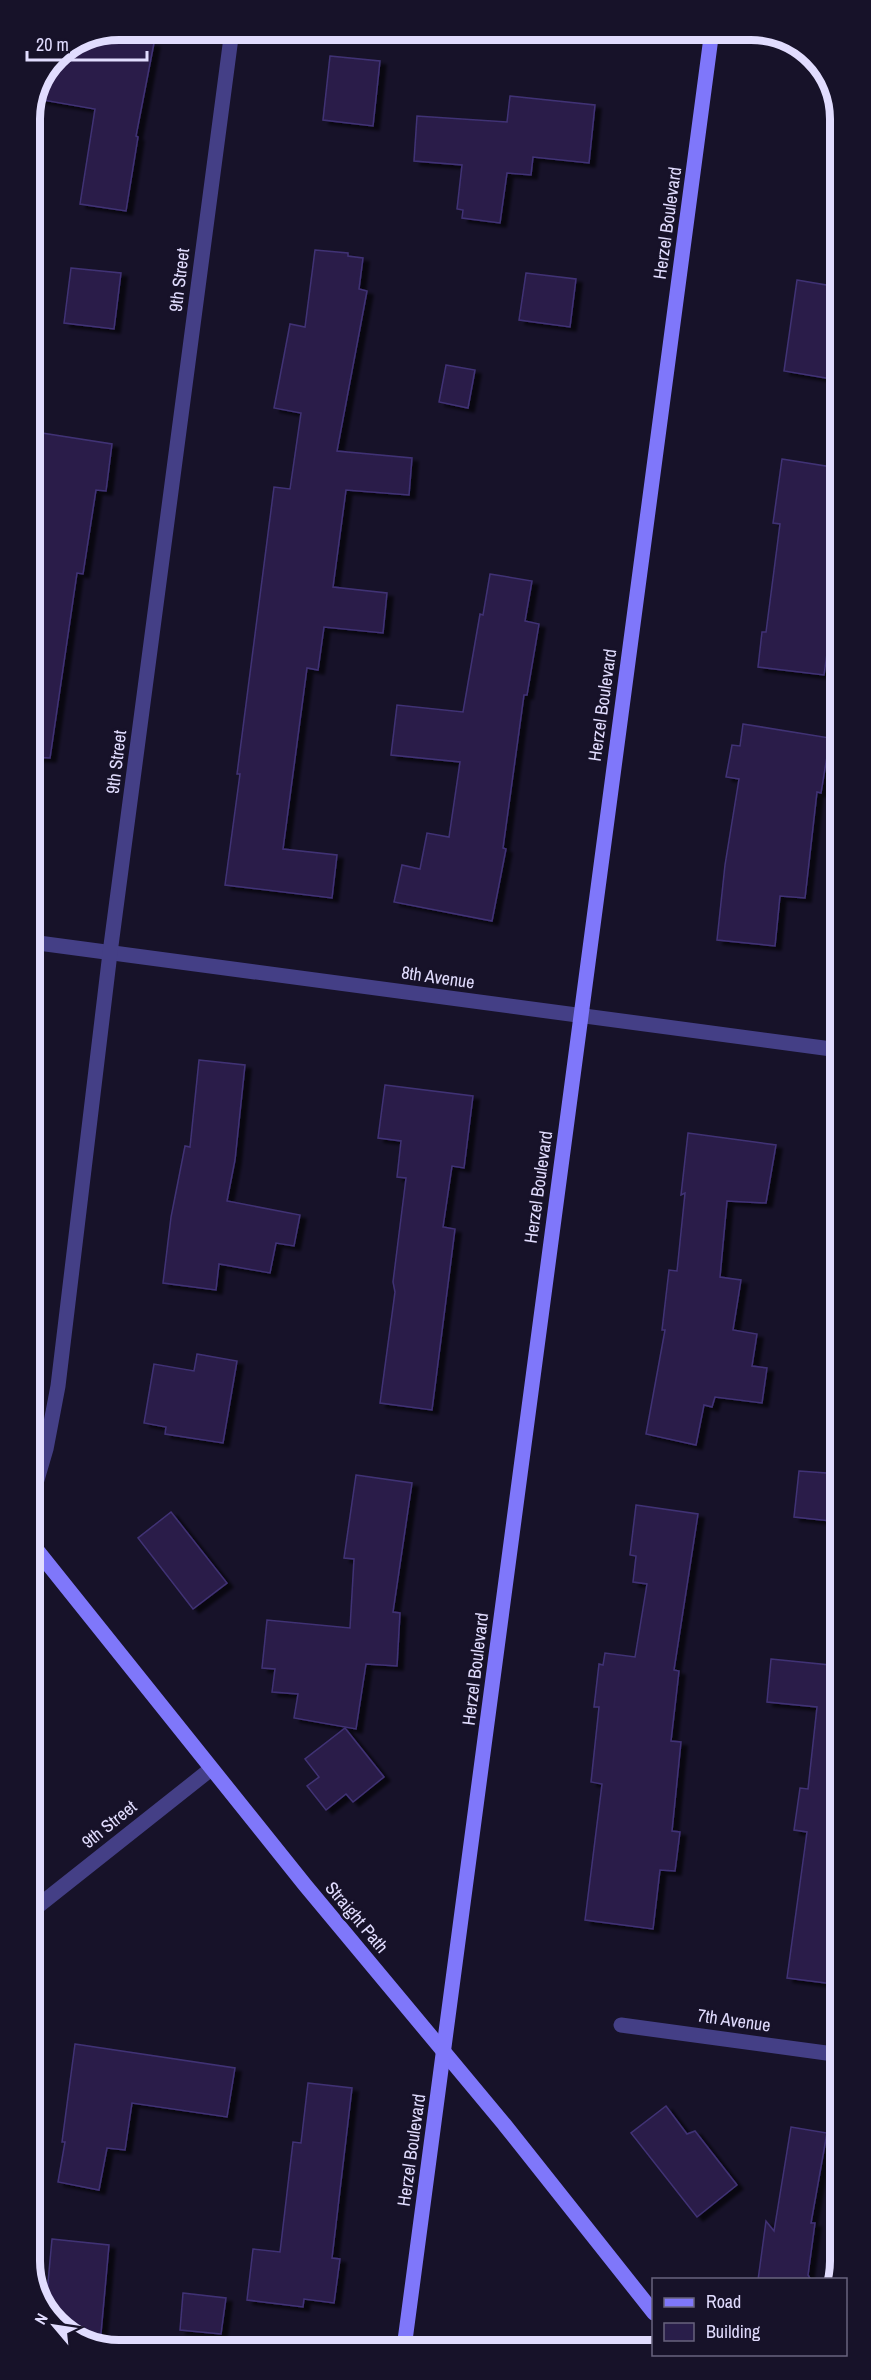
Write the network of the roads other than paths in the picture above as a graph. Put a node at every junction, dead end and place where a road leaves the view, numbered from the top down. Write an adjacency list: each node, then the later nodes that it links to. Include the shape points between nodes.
1 (231, 40): 4 (street, 9th Street)
2 (711, 41): 5 (street, Herzel Boulevard)
3 (41, 943): 4 (street, 8th Avenue)
4 (110, 952): 5 (street, 8th Avenue); 7 (street, 9th Street, via 58,1386)
5 (580, 1016): 6 (street, 8th Avenue); 12 (street, Herzel Boulevard)
6 (830, 1049)
7 (40, 1468)
8 (40, 1554): 9 (street, Straight Path)
9 (211, 1769): 10 (street, 9th Street); 12 (street, Straight Path)
10 (40, 1904)
11 (621, 2025): 13 (street, 7th Avenue)
12 (444, 2052): 14 (street, Straight Path); 15 (street, Herzel Boulevard)
13 (830, 2054)
14 (652, 2310)
15 (406, 2339)

